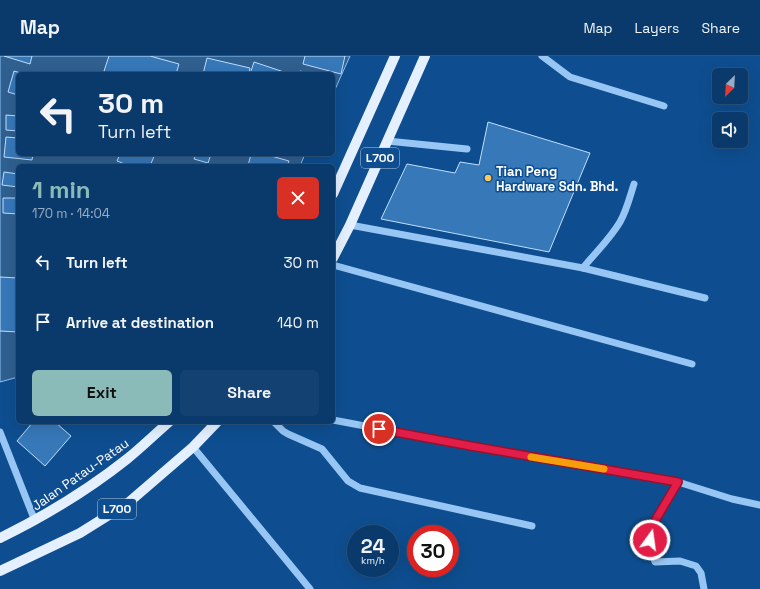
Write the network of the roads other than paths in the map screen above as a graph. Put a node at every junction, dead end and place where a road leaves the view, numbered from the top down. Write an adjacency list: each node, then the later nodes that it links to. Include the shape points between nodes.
1 (395, 56): 8 (main road, L700)
2 (425, 56): 5 (main road, L700)
3 (542, 56): 4 (street, via 570,77)
4 (664, 106)
5 (388, 140): 6 (street); 9 (main road, L700)
6 (467, 149)
7 (634, 184): 12 (street, via 620,221)
8 (335, 190)
9 (350, 225): 10 (main road, L700); 12 (street)
10 (335, 254)
11 (335, 266): 14 (street)
12 (583, 268): 13 (street)
13 (705, 298)
14 (692, 364)
15 (335, 420): 21 (street)
16 (167, 424): 23 (main road, Jalan Patau-Patau / L700, via 128,458 78,495)
17 (214, 424): 20 (main road, L700)
18 (276, 424): 24 (street, via 288,434 322,449 348,481 360,488)
19 (0, 432): 23 (street)
20 (193, 447): 26 (main road, L700, via 128,503 80,533); 27 (street)
21 (678, 482): 22 (street); 28 (street, via 649,531 651,549 655,562 680,561 696,566 701,573)
22 (760, 505)
23 (35, 521): 25 (main road, Jalan Patau-Patau / L700)
24 (532, 526)
25 (0, 538)
26 (0, 572)
27 (310, 589)
28 (704, 589)

